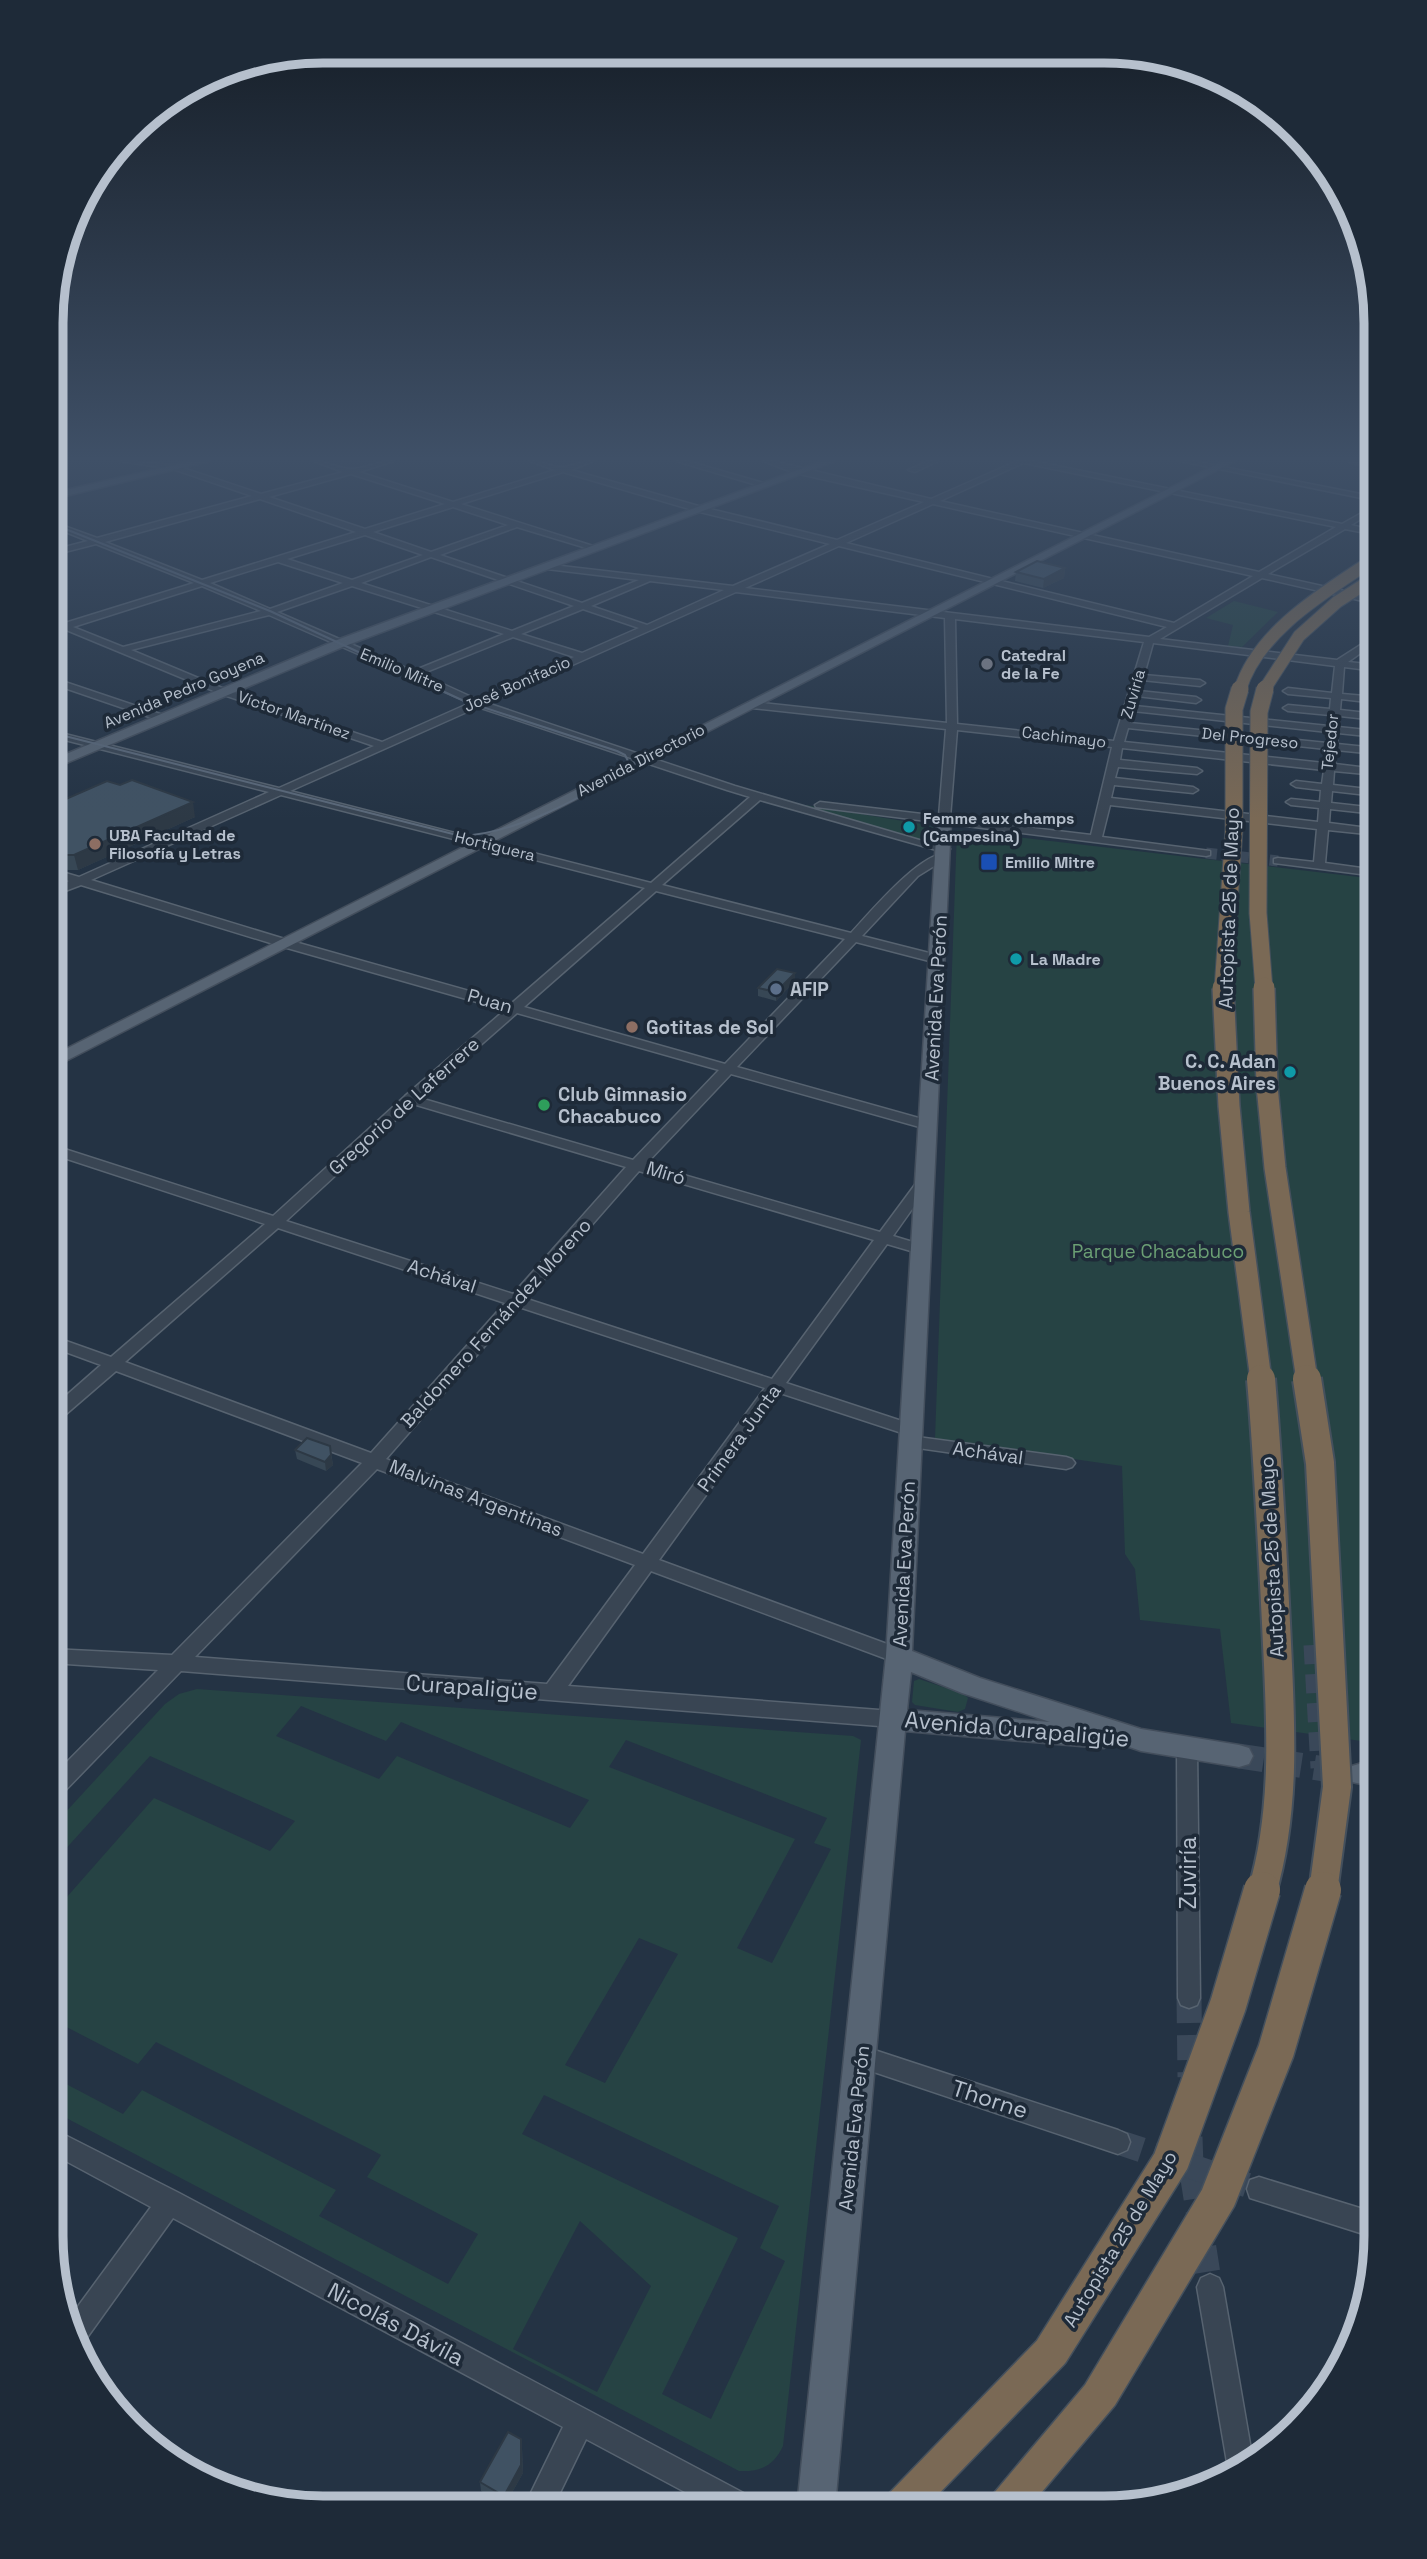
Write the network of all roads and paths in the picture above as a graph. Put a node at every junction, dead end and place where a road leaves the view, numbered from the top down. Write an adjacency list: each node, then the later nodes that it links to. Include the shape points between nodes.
1 (195, 580): 16 (street, Emilio Mitre)
2 (215, 580): 16 (street)
3 (348, 580): 14 (street)
4 (357, 580): 14 (street)
5 (500, 580): 15 (street)
6 (508, 580): 15 (main road, Avenida Pedro Goyena)
7 (646, 580): 21 (street)
8 (661, 580): 18 (street)
9 (750, 580): 18 (street, José Bonifacio)
10 (1252, 580): 26 (street)
11 (1285, 580): 19 (street)
12 (1343, 580): 143 (highway, Autopista 25 de Mayo, bridge, via 1276,633 1244,676 1234,709 1234,829 1223,981 1231,1132 1269,1485 1280,1788 1268,1870 1228,2005 1171,2161 1051,2352)
13 (995, 581): 23 (main road, Avenida Directorio); 26 (street)
14 (353, 582): 20 (street); 22 (street)
15 (504, 582): 20 (main road, Avenida Pedro Goyena); 21 (street)
16 (204, 584): 22 (street, Emilio Mitre); 25 (street)
17 (1364, 586): 144 (highway, Autopista 25 de Mayo, bridge, via 1298,636 1266,684 1259,712 1258,913 1268,1086 1275,1168 1320,1464 1334,1694 1337,1787 1321,1897 1276,2051 1218,2197 1100,2395)
18 (730, 589): 23 (street); 27 (street, José Bonifacio)
19 (1364, 598)
20 (434, 608): 29 (street); 31 (main road, Avenida Pedro Goyena)
21 (583, 608): 27 (street); 29 (street)
22 (269, 612): 31 (street, Emilio Mitre); 33 (street)
23 (931, 614): 24 (street); 48 (main road, Avenida Directorio)
24 (950, 617): 30 (street); 54 (street, Avenida Eva Perón)
25 (63, 624)
26 (1176, 626): 30 (street)
27 (644, 627): 34 (street, José Bonifacio)
28 (63, 629): 33 (street, Víctor Martínez)
29 (515, 634): 34 (street); 37 (street)
30 (1149, 641): 35 (street); 38 (street, Zuviría)
31 (340, 643): 37 (street, Emilio Mitre); 42 (main road, Avenida Pedro Goyena)
32 (1364, 646): 35 (street)
33 (121, 650): 42 (street, Víctor Martínez)
34 (580, 656): 47 (street, José Bonifacio)
35 (1339, 663): 36 (street); 44 (street, Tejedor)
36 (1364, 666)
37 (411, 675): 47 (street, Emilio Mitre)
38 (1138, 677): 39 (street); 43 (street, Zuviría)
39 (1200, 683)
40 (63, 685): 53 (street)
41 (1287, 691): 44 (street)
42 (224, 692): 53 (main road, Avenida Pedro Goyena); 60 (street, Víctor Martínez)
43 (1134, 693): 46 (street); 49 (street, Zuviría)
44 (1335, 695): 45 (street); 51 (street, Tejedor)
45 (1364, 698)
46 (1196, 699)
47 (476, 702): 60 (street, José Bonifacio); 64 (street, Emilio Mitre)
48 (752, 705): 54 (street, Cachimayo); 64 (main road, Avenida Directorio)
49 (1129, 708): 55 (street, Zuviría); 56 (street)
50 (1288, 708): 51 (street)
51 (1333, 713): 52 (street); 56 (street, Tejedor)
52 (1364, 716)
53 (162, 718): 61 (main road, Avenida Pedro Goyena)
54 (952, 724): 59 (street, Cachimayo); 81 (street, Avenida Eva Perón)
55 (1124, 725): 59 (street, Zuviría); 62 (street, Del Progreso)
56 (1331, 729): 57 (street); 62 (street, Tejedor)
57 (1364, 733)
58 (63, 737): 61 (street, Hortiguera)
59 (1118, 744): 66 (street, Zuviría); 67 (street, Cachimayo)
60 (381, 745): 73 (street, José Bonifacio)
61 (97, 746): 65 (main road, Avenida Pedro Goyena); 73 (street, Hortiguera)
62 (1330, 746): 63 (street, Del Progreso); 67 (street, Tejedor)
63 (1364, 750)
64 (643, 758): 76 (street, Emilio Mitre); 85 (main road, Avenida Directorio)
65 (63, 760)
66 (1114, 763): 69 (street); 70 (street, Zuviría)
67 (1328, 766): 68 (street, Cachimayo); 72 (street, Tejedor)
68 (1364, 770)
69 (1197, 771)
70 (1110, 781): 74 (street); 77 (street, Zuviría)
71 (1296, 785): 72 (street)
72 (1326, 788): 75 (street); 79 (street, Tejedor)
73 (279, 790): 85 (street, Hortiguera); 92 (street, José Bonifacio)
74 (1193, 790)
75 (1364, 792)
76 (758, 796): 81 (street, Emilio Mitre); 86 (street, Emilio Mitre); 93 (street, Gregorio de Laferrere)
77 (1106, 802): 82 (street); 84 (street, Zuviría)
78 (1291, 802): 79 (street)
79 (1324, 806): 80 (street); 82 (street, Tejedor)
80 (1364, 810)
81 (944, 822): 84 (street, Emilio Mitre); 86 (main road, Avenida Eva Perón)
82 (1322, 826): 83 (street); 89 (street, Tejedor)
83 (1364, 831)
84 (1096, 841): 87 (street, Emilio Mitre)
85 (479, 842): 93 (street, Hortiguera); 96 (main road, Avenida Directorio)
86 (943, 852): 95 (street, Baldomero Fernández Moreno, via 914,874); 97 (main road, Avenida Eva Perón)
87 (1206, 853)
88 (1278, 862): 89 (street)
89 (1318, 866): 90 (street)
90 (1364, 872)
91 (63, 876): 92 (street, Puan)
92 (80, 881): 94 (street, José Bonifacio); 96 (street, Puan)
93 (652, 887): 95 (street, Hortiguera); 98 (street, Gregorio de Laferrere)
94 (63, 888)
95 (853, 938): 97 (street, Hortiguera); 100 (street, Baldomero Fernández Moreno)
96 (284, 943): 98 (street, Puan); 99 (main road, Avenida Directorio)
97 (937, 959): 102 (main road, Avenida Eva Perón)
98 (514, 1007): 100 (street, Puan); 101 (street, Gregorio de Laferrere)
99 (63, 1050)
100 (728, 1069): 102 (street, Puan); 104 (street, Baldomero Fernández Moreno)
101 (410, 1099): 104 (street, Miró); 106 (street, Gregorio de Laferrere)
102 (928, 1125): 105 (main road, Avenida Eva Perón)
103 (63, 1153): 106 (street, Achával)
104 (638, 1164): 107 (street, Miró); 109 (street, Baldomero Fernández Moreno)
105 (925, 1181): 107 (street, Primera Junta); 108 (main road, Avenida Eva Perón)
106 (275, 1223): 109 (street, Achával); 111 (street, Gregorio de Laferrere)
107 (884, 1240): 108 (street, Miró); 112 (street, Primera Junta)
108 (921, 1249): 114 (main road, Avenida Eva Perón)
109 (516, 1300): 112 (street, Achával); 115 (street, Baldomero Fernández Moreno)
110 (63, 1345): 111 (street, Malvinas Argentinas)
111 (114, 1364): 113 (street, Gregorio de Laferrere); 115 (street, Malvinas Argentinas)
112 (776, 1387): 114 (street, Achával); 117 (street, Primera Junta)
113 (63, 1408)
114 (911, 1436): 116 (street, Achával); 118 (main road, Avenida Eva Perón)
115 (375, 1460): 117 (street, Malvinas Argentinas); 120 (street, Baldomero Fernández Moreno)
116 (1066, 1463)
117 (647, 1563): 118 (street, Malvinas Argentinas); 122 (street, Primera Junta)
118 (899, 1656): 121 (main road, Avenida Curapaligüe); 123 (main road, Avenida Eva Perón)
119 (63, 1657): 120 (street, Curapaligüe)
120 (175, 1663): 122 (street, Curapaligüe); 128 (street, Baldomero Fernández Moreno)
121 (971, 1686): 124 (main road, via 980,1709); 125 (main road, Avenida Curapaligüe)
122 (552, 1693): 123 (street, Curapaligüe)
123 (892, 1719): 124 (main road, Avenida Curapaligüe); 130 (main road, Avenida Eva Perón)
124 (961, 1725): 125 (main road, Avenida Curapaligüe)
125 (1141, 1740): 126 (main road, Avenida Curapaligüe)
126 (1187, 1748): 127 (main road, Avenida Curapaligüe); 129 (street, Zuviría)
127 (1239, 1756)
128 (63, 1780)
129 (1189, 1998)
130 (862, 2057): 131 (street, Thorne); 142 (main road, Avenida Eva Perón)
131 (1118, 2142)
132 (63, 2146): 134 (street, Nicolás Dávila)
133 (1259, 2189): 135 (street)
134 (170, 2203): 137 (street); 138 (street, Nicolás Dávila)
135 (1364, 2222)
136 (1210, 2287): 139 (street)
137 (80, 2326)
138 (581, 2420): 140 (street); 141 (street, Nicolás Dávila)
139 (1238, 2458)
140 (543, 2496)
141 (721, 2496)
142 (817, 2496)
143 (912, 2496)
144 (1014, 2496)

